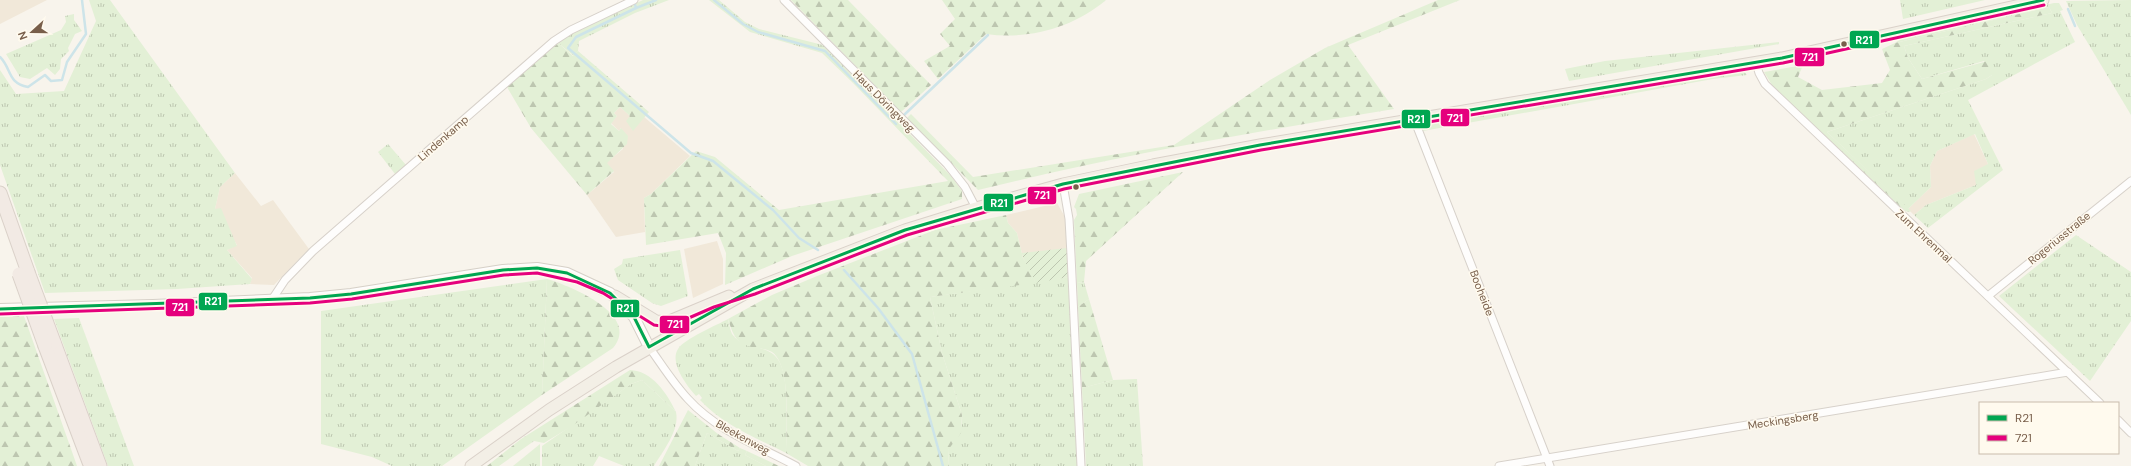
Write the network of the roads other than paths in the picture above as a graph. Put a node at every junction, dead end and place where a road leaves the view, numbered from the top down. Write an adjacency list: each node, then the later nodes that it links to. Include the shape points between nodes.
1 (634, 0): 15 (street, Lindenkamp, via 571,30 554,41 313,252 284,280)
2 (784, 0): 9 (street, Haus Döringweg, via 947,164 966,187)
3 (2043, 0): 4 (main road)
4 (1756, 63): 5 (main road); 14 (street, Zum Ehrenmal, via 1765,84)
5 (1414, 119): 7 (main road, via 1176,161); 24 (street, Booheide)
6 (2131, 181): 14 (street, Rogeriusstraße)
7 (1063, 184): 9 (main road); 30 (street, via 1069,219)
8 (0, 193): 11 (highway)
9 (976, 208): 12 (main road, via 905,230)
10 (0, 217): 11 (highway)
11 (24, 273): 17 (highway, bridge)
12 (753, 289): 13 (main road, via 712,302 667,322 656,321); 18 (main road)
13 (615, 296): 15 (main road, via 579,277 537,268 503,270 351,294); 18 (main road, via 634,317)
14 (1988, 296): 19 (street, Zum Ehrenmal)
15 (272, 301): 16 (main road)
16 (0, 309)
17 (50, 344): 21 (highway); 27 (highway)
18 (649, 347): 28 (main road, via 549,410); 29 (street, Bleekenweg, via 674,383 704,414 725,429)
19 (2068, 372): 20 (street, Zum Ehrenmal); 24 (street, Meckingsberg)
20 (2099, 402)
21 (72, 420): 25 (highway); 26 (highway)
22 (2119, 421): 23 (street)
23 (2131, 433)
24 (1546, 459): 31 (street, Meckingsberg); 32 (street, Booheide)
25 (85, 466)
26 (91, 466)
27 (100, 466)
28 (471, 466)
29 (796, 466)
30 (1081, 466)
31 (1499, 466)
32 (1550, 466)

